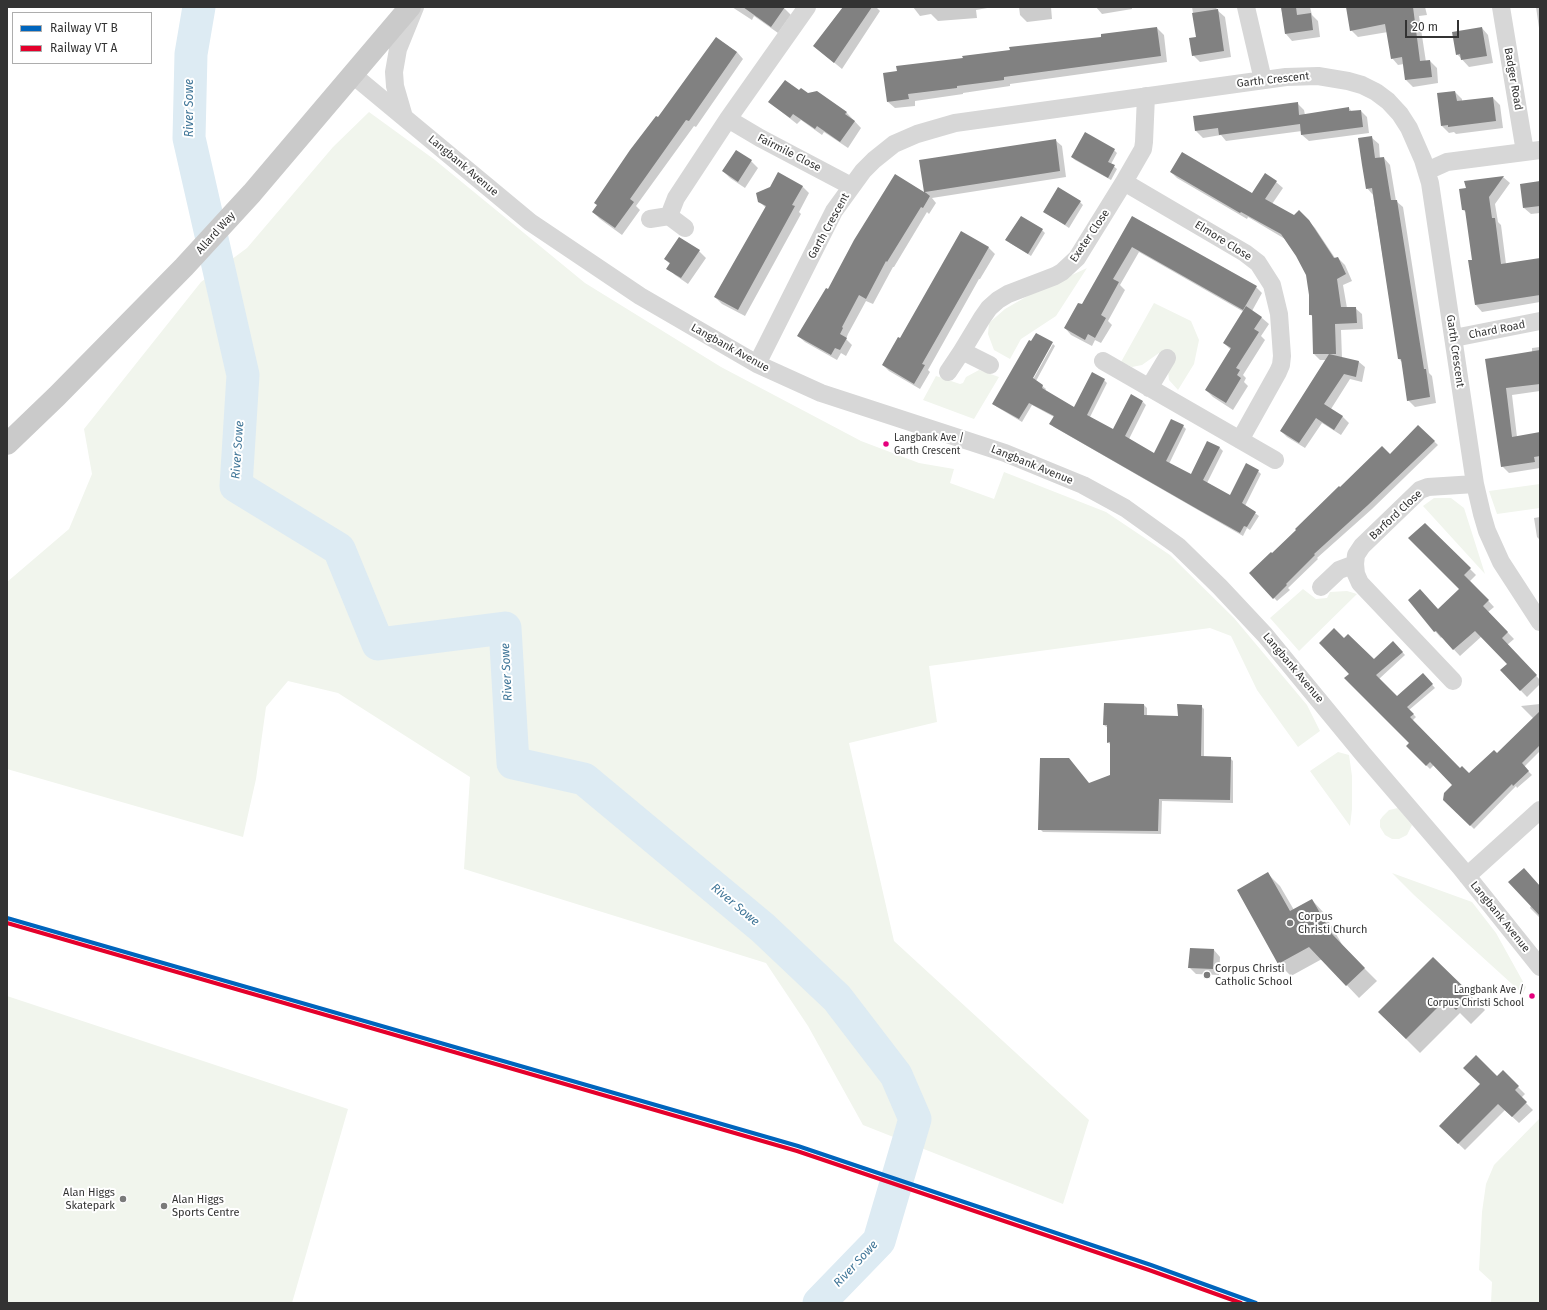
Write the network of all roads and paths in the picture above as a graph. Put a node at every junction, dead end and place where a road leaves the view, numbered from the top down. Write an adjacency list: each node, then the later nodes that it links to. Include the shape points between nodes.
1 (410, 7): 6 (main road, Allard Way)
2 (415, 7): 9 (street, via 398,49 394,72)
3 (806, 7): 10 (street)
4 (1246, 7): 7 (street)
5 (1501, 7): 11 (street, Badger Road)
6 (353, 75): 9 (street, Langbank Avenue); 28 (main road, Allard Way, via 252,193 184,267)
7 (1263, 80): 8 (street, Garth Crescent); 12 (street, Garth Crescent, via 1318,76 1348,81 1376,92 1400,114)
8 (1146, 96): 13 (street, Exeter Close, via 1143,148); 14 (street, Garth Crescent, via 936,127 889,148 874,160)
9 (404, 118): 23 (street, Langbank Avenue, via 530,222 640,296)
10 (728, 119): 14 (street, Fairmile Close); 15 (street, via 676,198)
11 (1533, 151): 12 (street, Badger Road, via 1447,162)
12 (1427, 171): 19 (street, Garth Crescent)
13 (1124, 182): 20 (street, Exeter Close, via 1077,258 1055,276 998,300 989,308); 27 (street, Elmore Close, via 1245,253 1258,263 1272,285 1279,314 1281,365)
14 (851, 186): 23 (street, Garth Crescent, via 834,211)
15 (669, 216): 16 (street); 17 (street)
16 (650, 219)
17 (685, 228)
18 (1540, 321): 19 (street, Chard Road)
19 (1454, 338): 30 (street, Garth Crescent)
20 (962, 351): 24 (street); 25 (street, Exeter Close)
21 (1167, 358): 26 (street)
22 (1103, 361): 26 (street)
23 (756, 364): 36 (street, Langbank Avenue, via 821,393 1005,453 1076,482 1125,508 1161,533 1220,587 1265,635)
24 (990, 365)
25 (948, 372)
26 (1149, 388): 27 (street)
27 (1240, 440): 29 (street)
28 (7, 444)
29 (1275, 460)
30 (1474, 484): 31 (street, Barford Close, via 1428,487 1420,490 1362,546 1356,555); 33 (street, Garth Crescent, via 1486,531 1493,547)
31 (1355, 564): 32 (street, via 1339,570); 34 (street, via 1360,583)
32 (1321, 587)
33 (1540, 622)
34 (1453, 681)
35 (1540, 810): 36 (street)
36 (1467, 876): 37 (street, Langbank Avenue)
37 (1540, 967)

